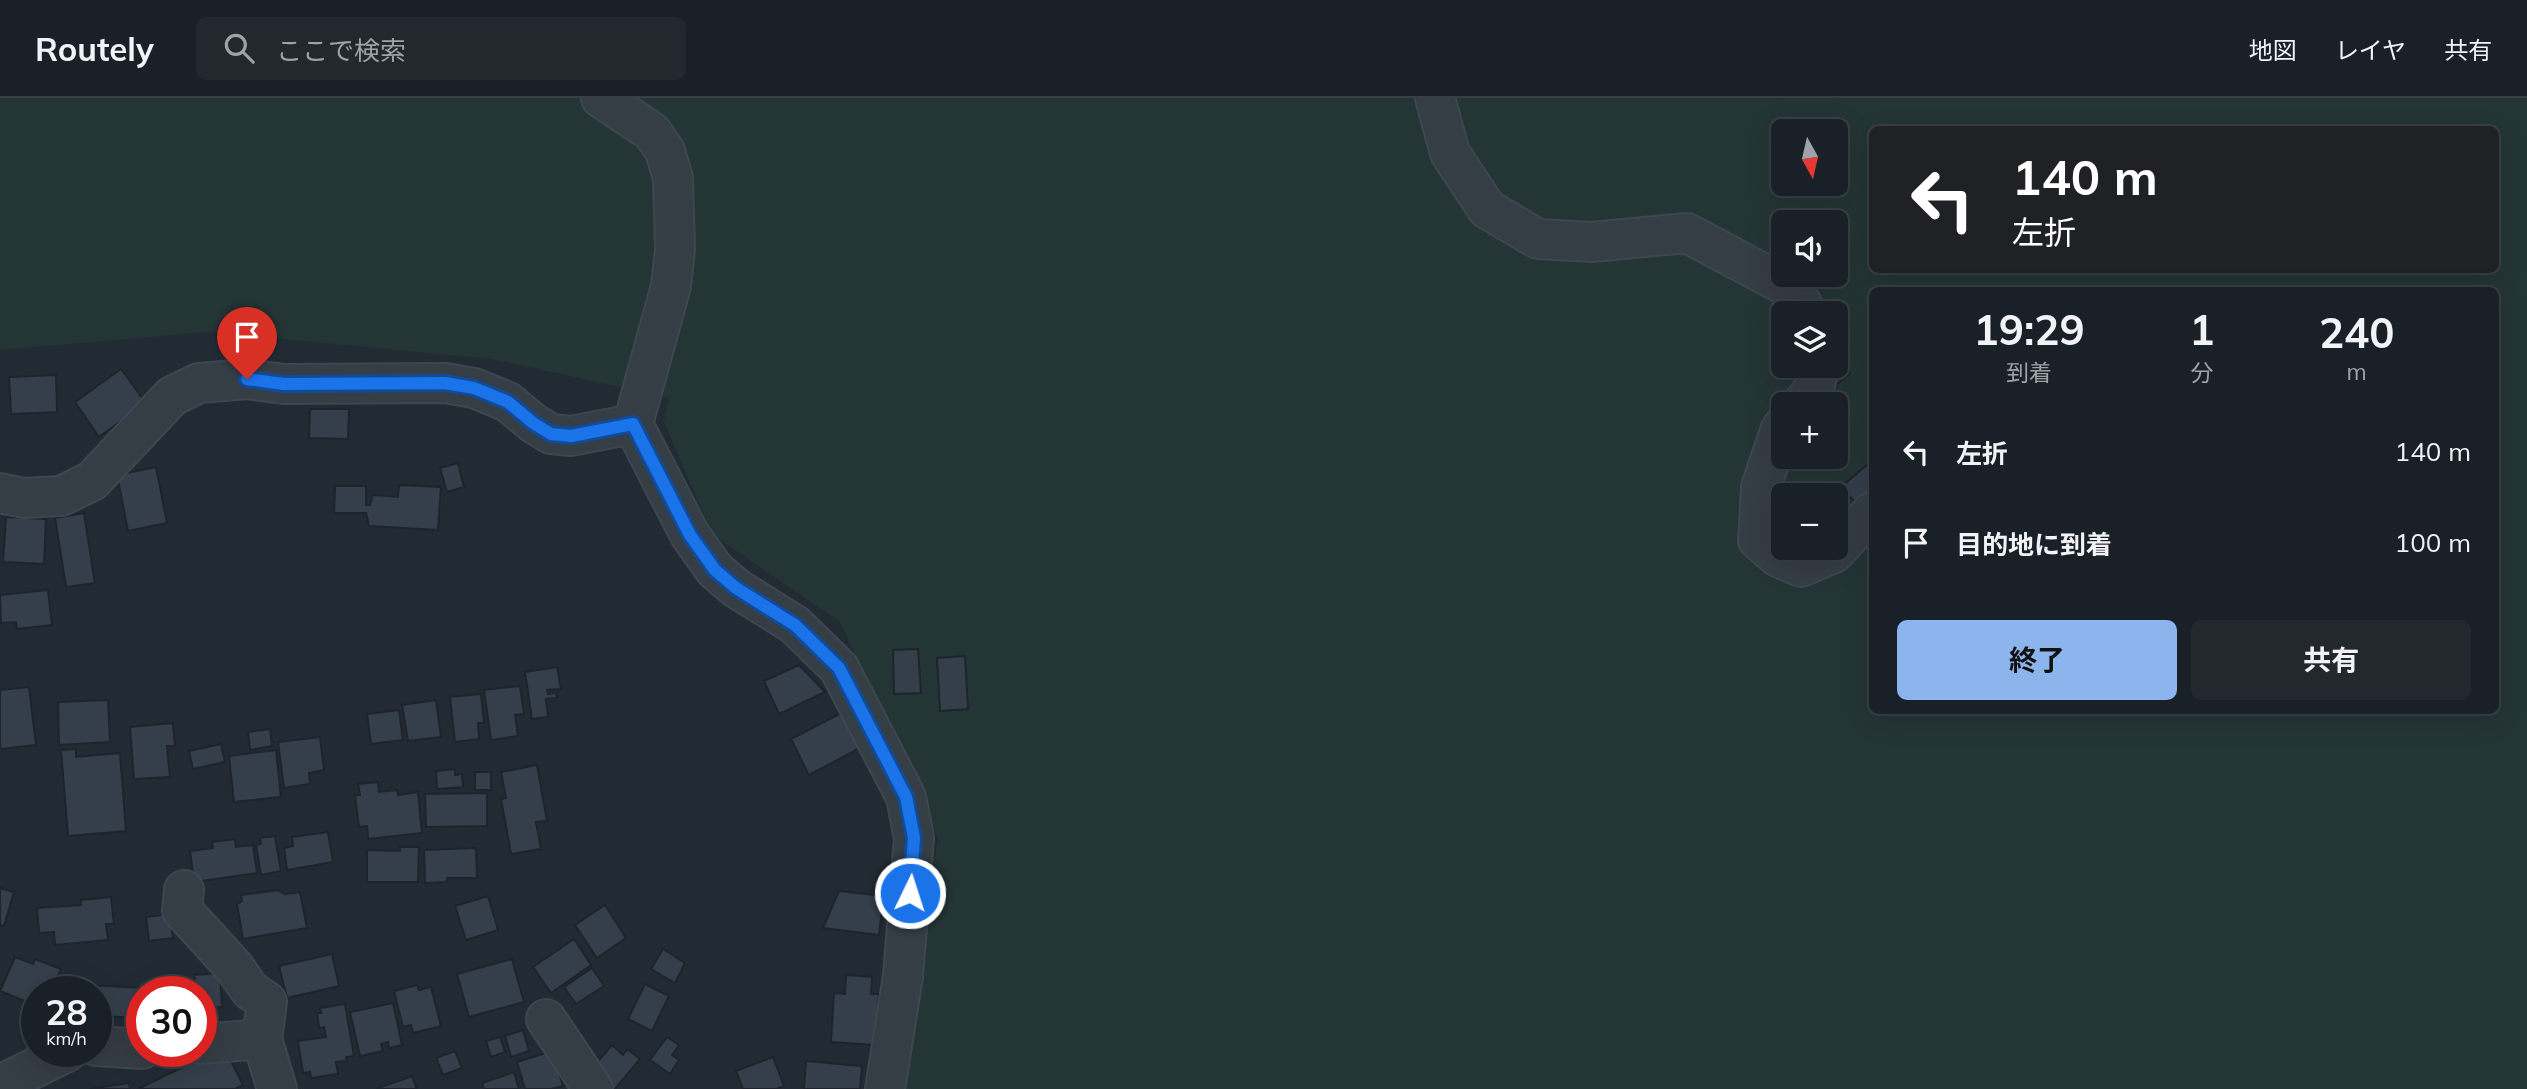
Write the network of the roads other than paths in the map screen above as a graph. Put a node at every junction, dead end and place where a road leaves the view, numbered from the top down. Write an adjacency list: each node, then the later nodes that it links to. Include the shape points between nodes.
1 (601, 98): 4 (street, via 652,132 665,151 673,178 671,286)
2 (1435, 98): 3 (street, via 1450,153 1487,209 1538,239 1592,242 1687,233 1794,290)
3 (1800, 301)
4 (633, 424): 6 (street, via 571,436 551,434 508,402 474,388 445,383 284,384 247,379 199,383 172,396 92,481 61,496 24,498); 16 (street, via 690,535 715,570 795,625 839,668 906,797 914,838 903,976)
5 (1771, 457): 7 (street, via 1761,487 1758,540 1778,557 1801,568 1834,553)
6 (0, 493)
7 (1869, 515)
8 (184, 890): 10 (street, via 182,911 250,989 267,1002)
9 (546, 1019): 15 (street)
10 (262, 1039): 11 (street); 14 (street)
11 (217, 1043)
12 (39, 1067): 13 (street)
13 (12, 1081)
14 (278, 1089)
15 (593, 1089)
16 (885, 1089)

